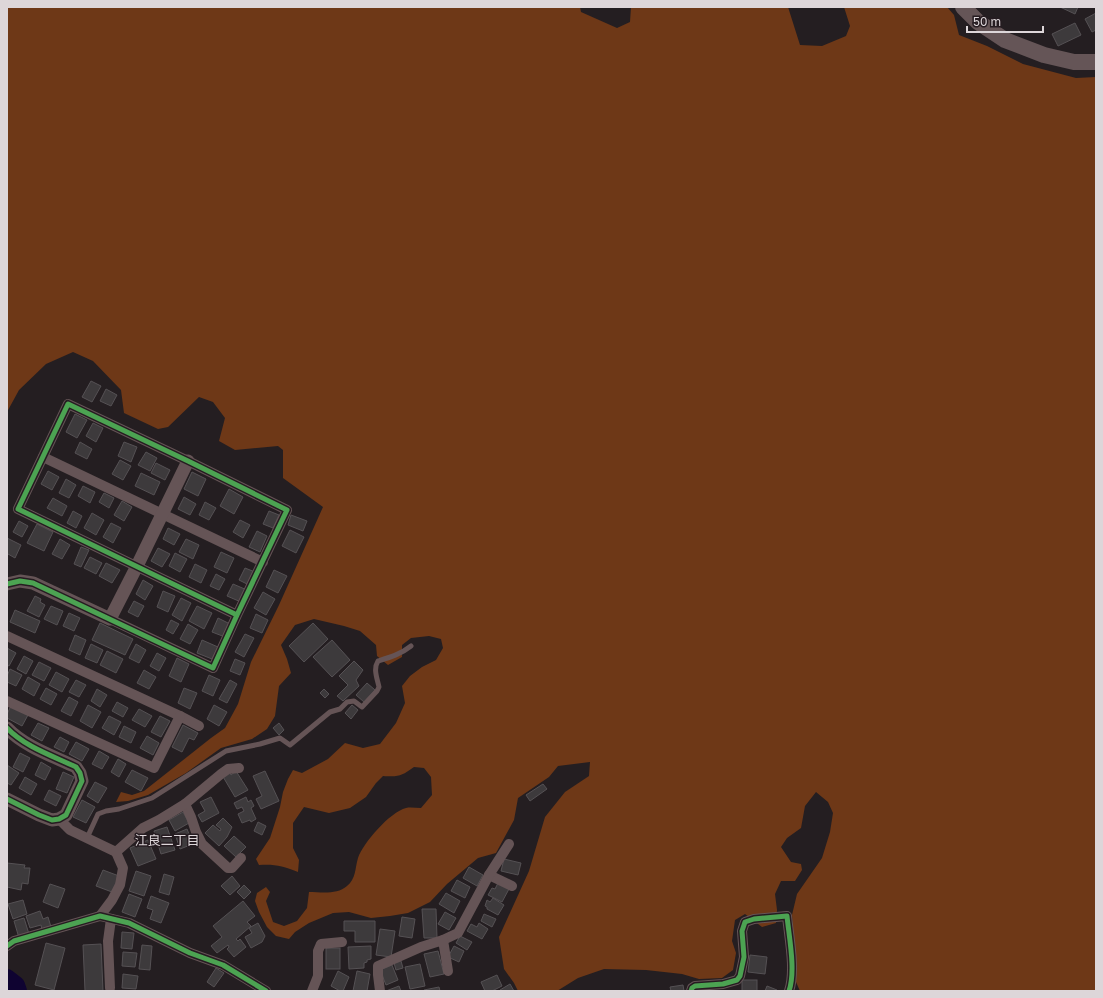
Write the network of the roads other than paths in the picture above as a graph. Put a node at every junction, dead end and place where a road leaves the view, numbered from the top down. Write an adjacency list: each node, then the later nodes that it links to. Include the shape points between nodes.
1 (963, 7): 2 (main road, via 978,22 1005,40 1044,56 1074,62)
2 (1096, 62)
3 (43, 457): 4 (street, via 68,404); 5 (street); 7 (street, via 18,509)
4 (188, 461): 5 (street); 6 (street, via 287,510)
5 (162, 514): 6 (street); 7 (street)
6 (263, 562): 9 (street)
7 (137, 566): 9 (street); 10 (street)
8 (7, 584): 10 (street, via 20,581 33,583)
9 (237, 615): 10 (street, via 213,668)
10 (110, 619)
11 (7, 636): 14 (street)
12 (411, 646): 21 (lane, via 396,656 378,661 375,669 379,687 362,707 354,701 347,702 340,709 330,712 290,745 280,738 226,751 152,798 98,814)
13 (7, 701): 14 (street, via 154,768)
14 (180, 716): 15 (street)
15 (199, 726)
16 (7, 728): 20 (street, via 26,743 76,767 80,772 82,781 66,815)
17 (239, 768): 19 (street, via 228,769)
18 (7, 799): 20 (street, via 52,820)
19 (185, 804): 23 (street, via 143,828); 24 (street, via 202,844 228,868 232,868)
20 (59, 820): 21 (street, via 70,830)
21 (87, 838): 23 (street)
22 (509, 844): 25 (street)
23 (116, 852): 27 (street, via 123,868 120,885)
24 (241, 858)
25 (489, 875): 26 (street); 29 (street, via 458,933)
26 (512, 886)
27 (100, 916): 28 (street); 31 (street, via 14,941)
28 (111, 919): 33 (street, via 108,941); 34 (street, via 130,923 190,953 223,965)
29 (443, 940): 32 (street); 36 (street, via 378,966)
30 (342, 942): 35 (street, via 321,944 318,951 318,976)
31 (7, 946)
32 (448, 971)
33 (110, 988)
34 (266, 991)
35 (312, 991)
36 (380, 991)
37 (691, 991): 38 (street, via 695,986 724,984 737,980 744,957 744,922 787,916 792,970)
38 (789, 991)

